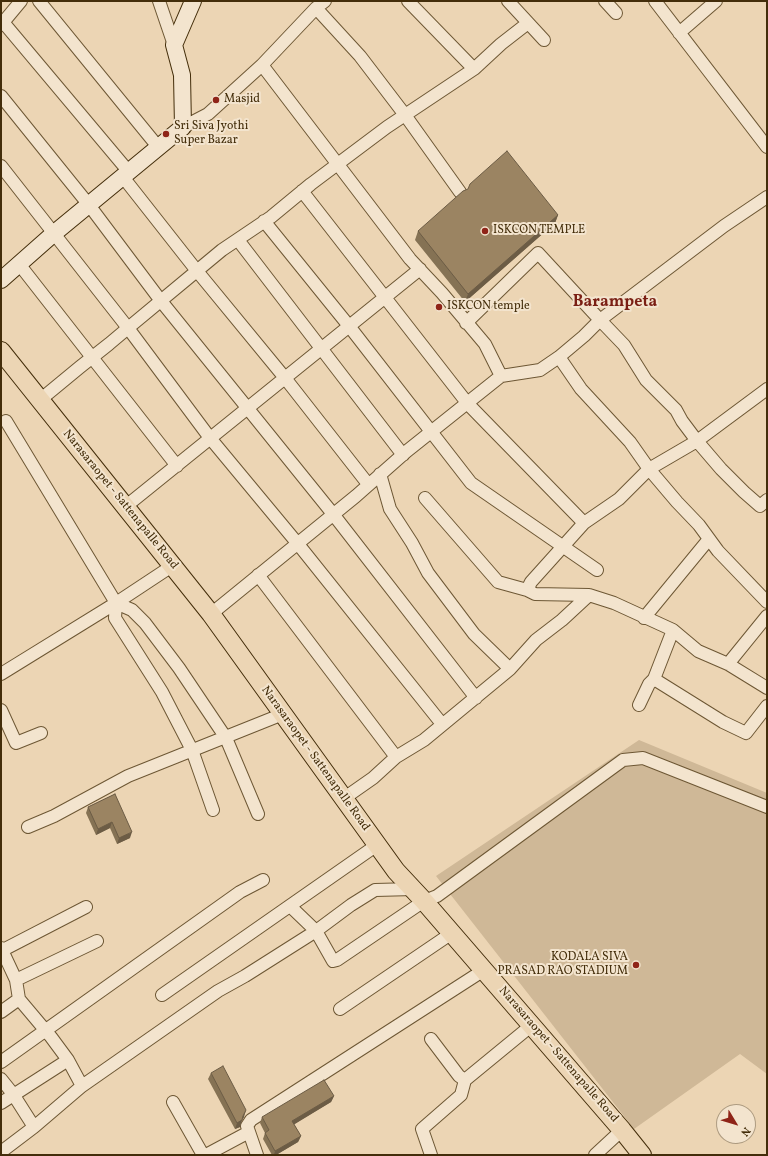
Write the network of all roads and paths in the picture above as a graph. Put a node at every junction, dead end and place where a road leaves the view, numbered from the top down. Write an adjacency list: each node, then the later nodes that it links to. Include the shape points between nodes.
1 (21, 1): 12 (street)
2 (39, 1): 23 (street)
3 (159, 1): 16 (street)
4 (193, 1): 16 (street)
5 (408, 1): 18 (street)
6 (508, 1): 13 (street)
7 (605, 1): 11 (street)
8 (655, 1): 14 (street)
9 (716, 1): 14 (street)
10 (320, 5): 17 (street); 20 (street)
11 (616, 13)
12 (2, 23): 26 (street)
13 (528, 23): 15 (street); 18 (street)
14 (679, 33): 22 (street)
15 (544, 40)
16 (174, 45): 21 (street, via 182,75)
17 (262, 65): 21 (street, via 208,114); 24 (street)
18 (474, 69): 20 (street)
19 (1, 96): 30 (street)
20 (405, 115): 24 (street); 28 (street)
21 (183, 127): 23 (street)
22 (767, 147)
23 (159, 148): 26 (street)
24 (337, 164): 27 (street); 35 (street)
25 (1, 166): 32 (street)
26 (126, 175): 30 (street); 36 (street)
27 (302, 191): 31 (street); 38 (street)
28 (460, 192)
29 (767, 197): 40 (street, via 724,226)
30 (89, 205): 32 (street); 39 (street)
31 (264, 222): 33 (street); 42 (street)
32 (54, 234): 34 (street); 43 (street)
33 (238, 240): 36 (street); 44 (street)
34 (19, 264): 37 (street); 46 (street)
35 (420, 269): 38 (street); 41 (street)
36 (197, 271): 39 (street); 49 (street)
37 (1, 280)
38 (385, 297): 42 (street); 52 (street)
39 (161, 301): 43 (street); 53 (street)
40 (600, 320): 41 (street, via 538,253); 47 (street); 57 (street, via 624,345 646,380 676,410)
41 (466, 323): 48 (street, via 485,344)
42 (349, 326): 44 (street); 55 (street)
43 (128, 328): 46 (street); 56 (street)
44 (322, 348): 49 (street); 58 (street)
45 (1, 351): 51 (main road, Narasaraopet - Sattenapalle Road)
46 (92, 357): 51 (street); 59 (street)
47 (559, 357): 48 (street, via 540,370); 60 (street, via 581,389 630,442)
48 (501, 376): 52 (street)
49 (285, 378): 53 (street); 62 (street)
50 (767, 390): 57 (street)
51 (40, 400): 65 (main road, Narasaraopet - Sattenapalle Road)
52 (468, 404): 55 (street); 67 (street)
53 (248, 408): 56 (street); 66 (street)
54 (6, 421): 77 (street)
55 (431, 433): 58 (street); 70 (street, via 471,483)
56 (210, 438): 59 (street); 69 (street)
57 (697, 441): 60 (street); 64 (street, via 721,469 760,506)
58 (403, 455): 61 (street)
59 (177, 466): 65 (street)
60 (649, 469): 67 (street, via 619,499); 68 (street)
61 (380, 474): 62 (street); 83 (street, via 390,509 428,573 474,634)
62 (368, 484): 66 (street)
63 (425, 498): 74 (street, via 498,582)
64 (767, 500)
65 (126, 507): 71 (main road, Narasaraopet - Sattenapalle Road)
66 (333, 514): 69 (street); 87 (street)
67 (584, 523): 70 (street)
68 (709, 539): 76 (street); 80 (street)
69 (298, 544): 73 (street); 92 (street)
70 (563, 546): 72 (street); 74 (street)
71 (172, 566): 77 (street); 78 (main road, Narasaraopet - Sattenapalle Road)
72 (597, 570)
73 (258, 575): 78 (street); 96 (street)
74 (527, 590): 75 (street, via 535,594)
75 (589, 595): 80 (street, via 614,603); 83 (street, via 536,640)
76 (767, 602)
77 (116, 603): 84 (street); 94 (street, via 132,610 145,624 179,668); 95 (street, via 115,618 162,692)
78 (211, 614): 91 (main road, Narasaraopet - Sattenapalle Road)
79 (767, 616): 82 (street)
80 (644, 618): 81 (street)
81 (673, 630): 82 (street, via 698,651); 85 (street)
82 (728, 664): 86 (street)
83 (510, 669): 87 (street)
84 (1, 674)
85 (654, 679): 88 (street); 89 (street, via 723,722 746,733)
86 (767, 688)
87 (476, 698): 92 (street)
88 (639, 705)
89 (767, 706)
90 (1, 710): 93 (street, via 16,744)
91 (283, 714): 94 (street); 97 (main road, Narasaraopet - Sattenapalle Road)
92 (442, 724): 96 (street, via 424,740)
93 (41, 732)
94 (226, 738): 95 (street); 100 (street)
95 (192, 750): 99 (street); 101 (street, via 128,776 54,816)
96 (396, 757): 97 (street, via 373,778)
97 (343, 799): 102 (main road, Narasaraopet - Sattenapalle Road)
98 (767, 807): 104 (street, via 643,758 623,760 437,896)
99 (213, 810)
100 (258, 814)
101 (28, 827)
102 (377, 845): 104 (main road, Narasaraopet - Sattenapalle Road, via 396,871); 105 (street)
103 (263, 880): 118 (street, via 240,892)
104 (419, 895): 107 (street, via 375,890); 107 (street, via 337,960 333,961); 108 (main road, Narasaraopet - Sattenapalle Road)
105 (290, 906): 107 (street); 113 (street)
106 (86, 907): 110 (street)
107 (316, 931): 124 (street, via 218,991)
108 (452, 934): 111 (main road, Narasaraopet - Sattenapalle Road); 115 (street)
109 (97, 941): 112 (street)
110 (1, 950): 112 (street)
111 (484, 970): 117 (main road, Narasaraopet - Sattenapalle Road); 130 (street, via 251,1120)
112 (16, 980): 114 (street)
113 (162, 995)
114 (19, 999): 116 (street); 118 (street)
115 (340, 1009)
116 (1, 1012)
117 (532, 1025): 123 (street); 129 (main road, Narasaraopet - Sattenapalle Road)
118 (46, 1031): 120 (street); 121 (street)
119 (431, 1039): 123 (street, via 459,1076)
120 (68, 1060): 124 (street); 125 (street)
121 (1, 1062)
122 (1, 1080): 125 (street)
123 (465, 1080): 135 (street, via 461,1095 422,1129)
124 (82, 1086): 128 (street)
125 (13, 1094): 127 (street); 128 (street)
126 (174, 1102): 132 (street)
127 (1, 1103)
128 (34, 1127): 131 (street)
129 (622, 1130): 136 (street); 137 (main road, Narasaraopet - Sattenapalle Road)
130 (249, 1132): 133 (street); 134 (street)
131 (1, 1152)
132 (203, 1155)
133 (206, 1155)
134 (258, 1155)
135 (431, 1155)
136 (595, 1155)
137 (642, 1155)

